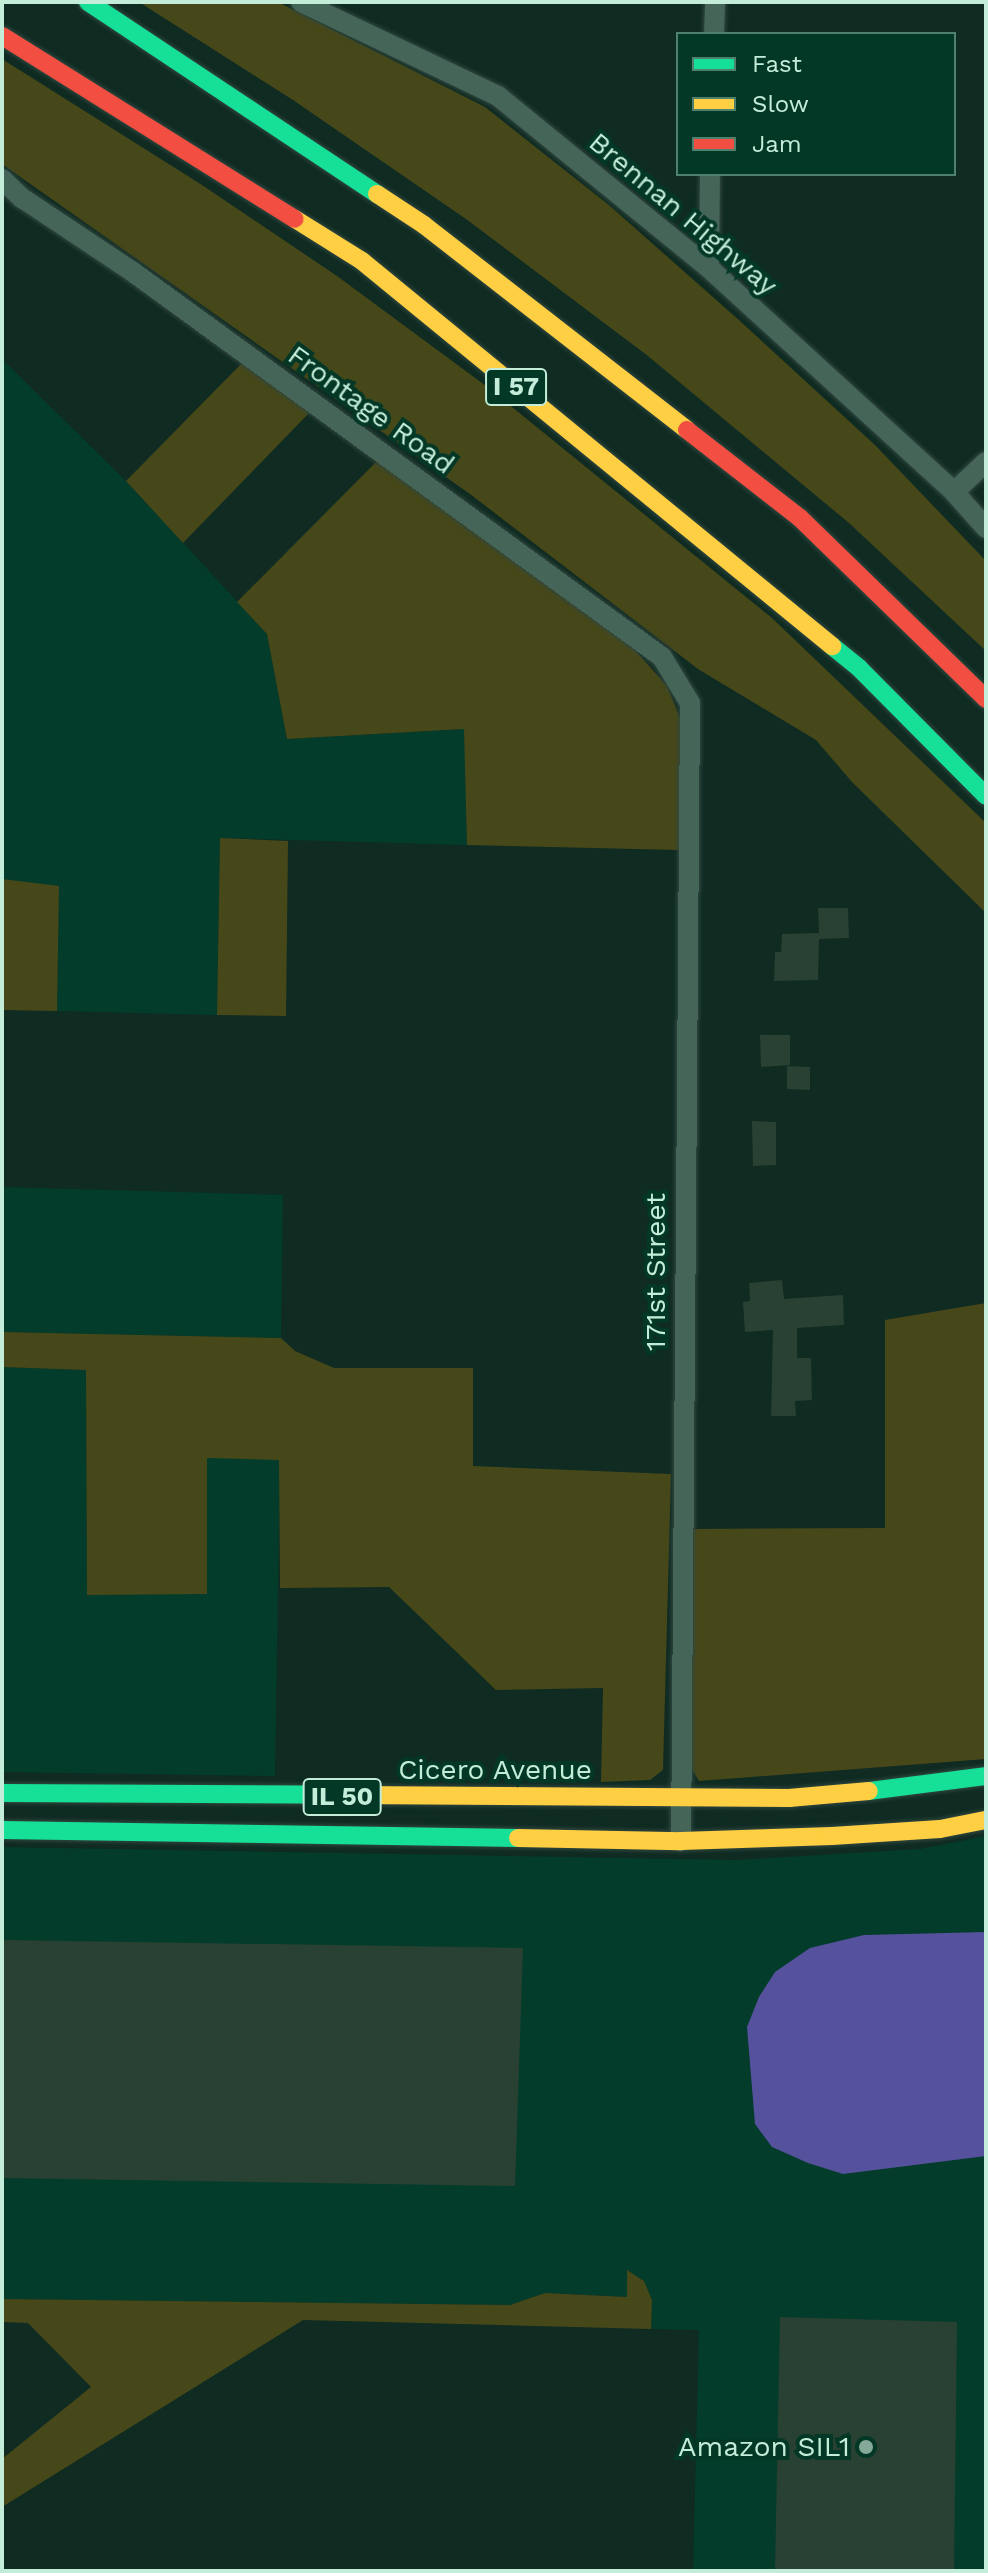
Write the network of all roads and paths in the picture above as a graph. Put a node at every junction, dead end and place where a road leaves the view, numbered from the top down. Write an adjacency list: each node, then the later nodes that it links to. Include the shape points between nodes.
1 (88, 2): 12 (main road, I 57, via 458,251 800,518)
2 (301, 2): 8 (street, Brennan Highway, via 498,96)
3 (715, 2): 4 (street)
4 (714, 32)
5 (2, 36): 14 (main road, I 57, via 362,261 859,668)
6 (710, 176): 8 (street)
7 (2, 179): 13 (street, Frontage Road, via 662,657)
8 (709, 268): 10 (street, Brennan Highway)
9 (986, 462): 10 (street)
10 (954, 492): 11 (street, Brennan Highway)
11 (986, 528)
12 (986, 699)
13 (690, 703): 17 (street, 171st Street)
14 (986, 796)
15 (986, 1776): 17 (main road, Cicero Avenue / IL 50, via 803,1797)
16 (2, 1793): 17 (main road, Cicero Avenue / IL 50)
17 (681, 1800): 20 (street, 171st Street)
18 (986, 1820): 20 (main road, IL 50, via 940,1829)
19 (2, 1830): 20 (main road, IL 50)
20 (681, 1841)

